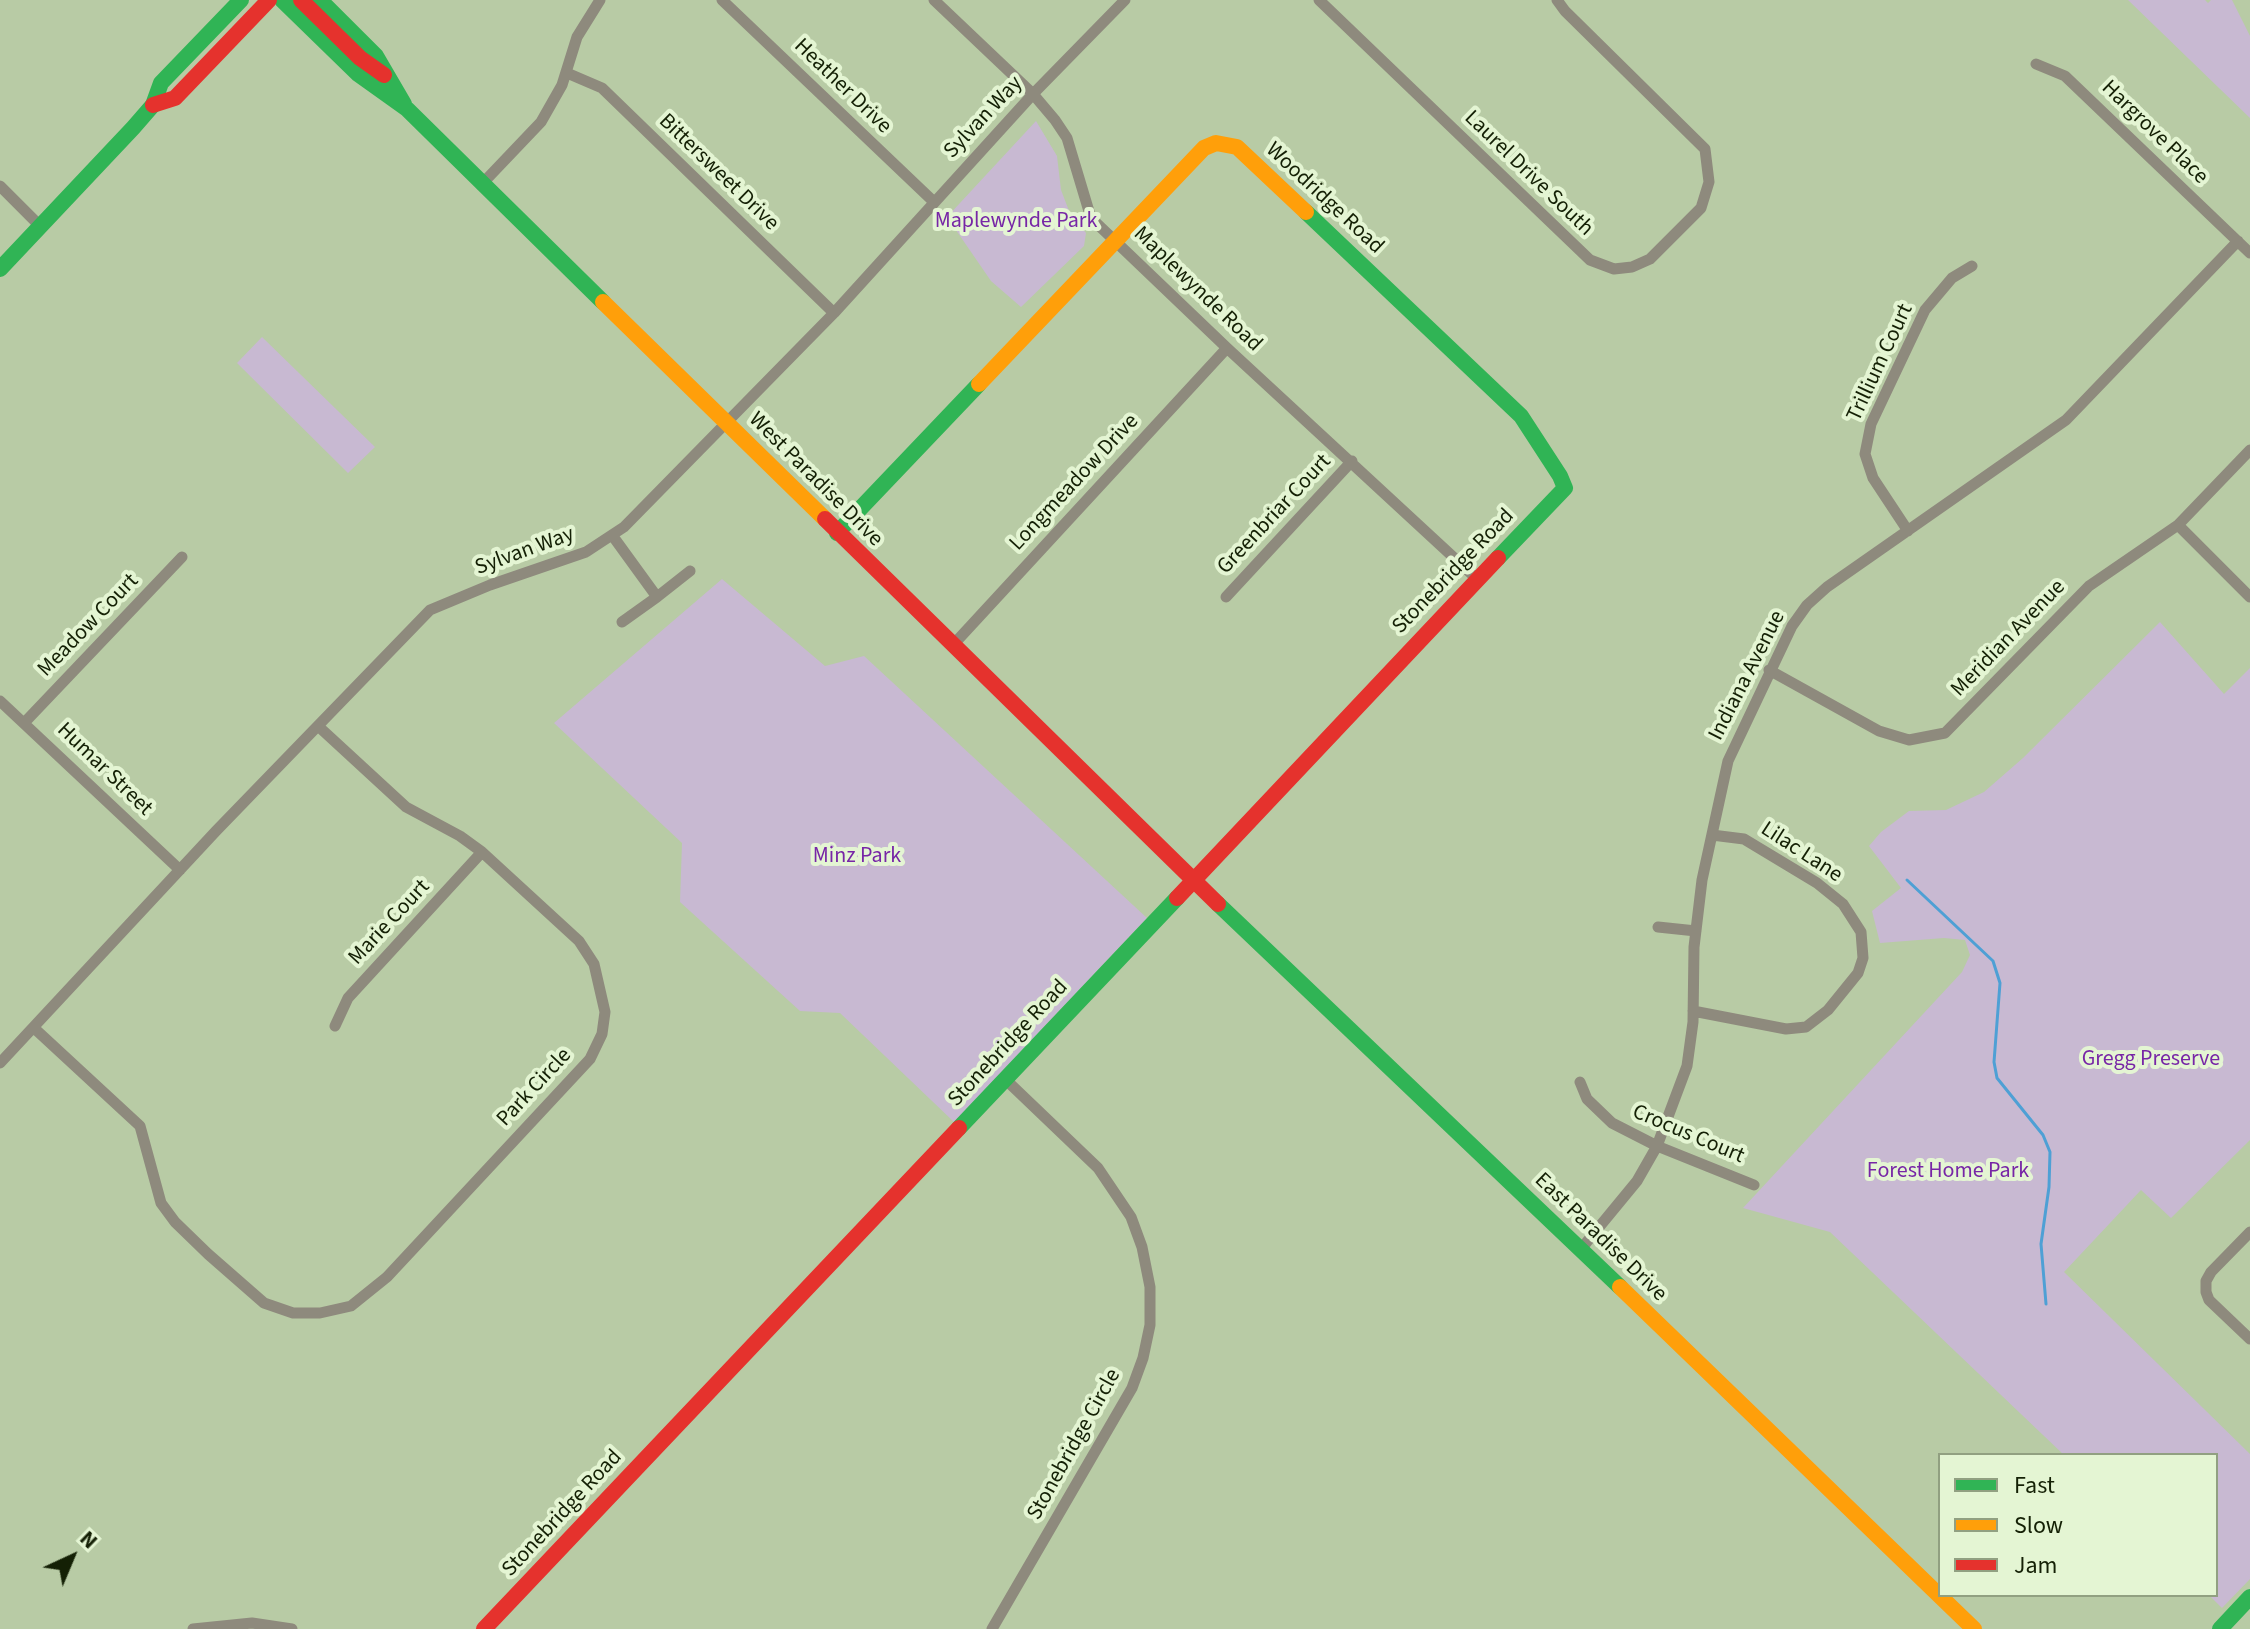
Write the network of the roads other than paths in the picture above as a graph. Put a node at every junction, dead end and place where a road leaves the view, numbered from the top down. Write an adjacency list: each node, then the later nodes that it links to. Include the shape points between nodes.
1 (227, 0): 15 (street)
2 (241, 0): 15 (street)
3 (269, 0): 20 (street, via 175,98)
4 (282, 0): 21 (street, West Paradise Drive, via 358,74)
5 (301, 0): 18 (street, via 360,58)
6 (320, 0): 14 (street, West Paradise Drive)
7 (327, 0): 14 (street)
8 (600, 0): 17 (street, via 577,37)
9 (722, 0): 24 (street, Heather Drive)
10 (934, 0): 19 (street, Maplewynde Road)
11 (1125, 0): 19 (street, Sylvan Way)
12 (1319, 0): 13 (street, Laurel Drive South, via 1590,260 1614,269 1632,267 1650,259 1701,208 1709,182 1705,149)
13 (1557, 0)
14 (338, 18): 18 (street, West Paradise Drive, via 376,56)
15 (221, 21): 20 (street, via 161,83)
16 (2036, 64): 27 (street, Hargrove Place, via 2065,76)
17 (567, 73): 22 (street, via 541,122); 31 (street, Bittersweet Drive, via 602,88)
18 (389, 78): 21 (street, West Paradise Drive)
19 (1033, 94): 24 (street, Sylvan Way); 26 (street, Maplewynde Road, via 1067,138 1091,218)
20 (153, 105): 25 (street)
21 (407, 109): 22 (street, West Paradise Drive)
22 (481, 185): 33 (street, West Paradise Drive)
23 (0, 186): 25 (street)
24 (934, 202): 31 (street, Sylvan Way)
25 (40, 226): 30 (street)
26 (1116, 240): 32 (street, Maplewynde Road); 36 (street, Woodridge Road, via 1204,148 1216,143 1237,147 1521,416); 39 (street, Woodridge Road)
27 (2238, 241): 28 (street, Hargrove Place); 38 (street, Indiana Avenue, via 2066,420)
28 (2250, 253)
29 (1972, 266): 38 (street, Trillium Court, via 1952,278 1925,310 1871,424 1865,454 1873,478)
30 (0, 269)
31 (834, 313): 33 (street, Sylvan Way)
32 (1227, 348): 35 (street, Maplewynde Road); 48 (street, Longmeadow Drive)
33 (727, 424): 39 (street, West Paradise Drive); 40 (street, Sylvan Way)
34 (2250, 450): 37 (street, Meridian Avenue)
35 (1352, 461): 43 (street, Maplewynde Road); 45 (street, Greenbriar Court)
36 (1565, 488): 43 (street, Stonebridge Road)
37 (2178, 525): 46 (street); 49 (street, Meridian Avenue, via 2089,586 1945,733 1909,740 1879,731)
38 (1908, 531): 49 (street, Indiana Avenue, via 1807,605)
39 (837, 533): 48 (street, West Paradise Drive)
40 (612, 535): 44 (street); 52 (street, Sylvan Way, via 586,552 430,610)
41 (182, 557): 51 (street, Meadow Court)
42 (690, 571): 44 (street)
43 (1477, 579): 56 (street, Stonebridge Road)
44 (657, 597): 47 (street)
45 (1226, 597)
46 (2250, 597)
47 (622, 622)
48 (953, 645): 56 (street, West Paradise Drive)
49 (1769, 670): 53 (street, Indiana Avenue, via 1728,761)
50 (0, 701): 51 (street, Humar Street)
51 (25, 722): 55 (street, Humar Street)
52 (318, 726): 54 (street, Park Circle, via 406,807); 55 (street, Sylvan Way)
53 (1712, 835): 58 (street, Indiana Avenue); 59 (street, Lilac Lane, via 1744,839 1843,904 1861,932 1863,958 1858,973 1828,1010 1806,1027 1786,1029)
54 (482, 852): 60 (street, Marie Court, via 348,998); 61 (street, Park Circle, via 579,941 594,964 605,1012 602,1034 590,1059 387,1277 351,1306 293,1313 264,1303 230,1275 161,1203 140,1126)
55 (180, 870): 61 (street, Sylvan Way)
56 (1193, 881): 63 (street, Stonebridge Road); 68 (street, East Paradise Drive)
57 (1658, 927): 58 (street)
58 (1696, 931): 59 (street, Indiana Avenue)
59 (1693, 1011): 65 (street, Indiana Avenue, via 1687,1066)
60 (335, 1026)
61 (34, 1028): 62 (street, Sylvan Way)
62 (0, 1063)
63 (1005, 1079): 75 (street, Stonebridge Road); 76 (street, Stonebridge Circle, via 1098,1168 1131,1217 1150,1287 1150,1325 1132,1388)
64 (1580, 1082): 65 (street, Crocus Court, via 1587,1099 1612,1123)
65 (1657, 1146): 66 (street, Crocus Court); 68 (street, Indiana Avenue, via 1637,1181)
66 (1754, 1185)
67 (2250, 1232): 69 (street, via 2206,1281 2209,1300)
68 (1581, 1249): 70 (street, East Paradise Drive)
69 (2250, 1339)
70 (1938, 1594)
71 (1941, 1597): 77 (street, East Paradise Drive)
72 (2250, 1597): 78 (street)
73 (193, 1629): 74 (street, via 252,1623)
74 (292, 1629)
75 (484, 1629)
76 (992, 1629)
77 (1974, 1629)
78 (2220, 1629)

